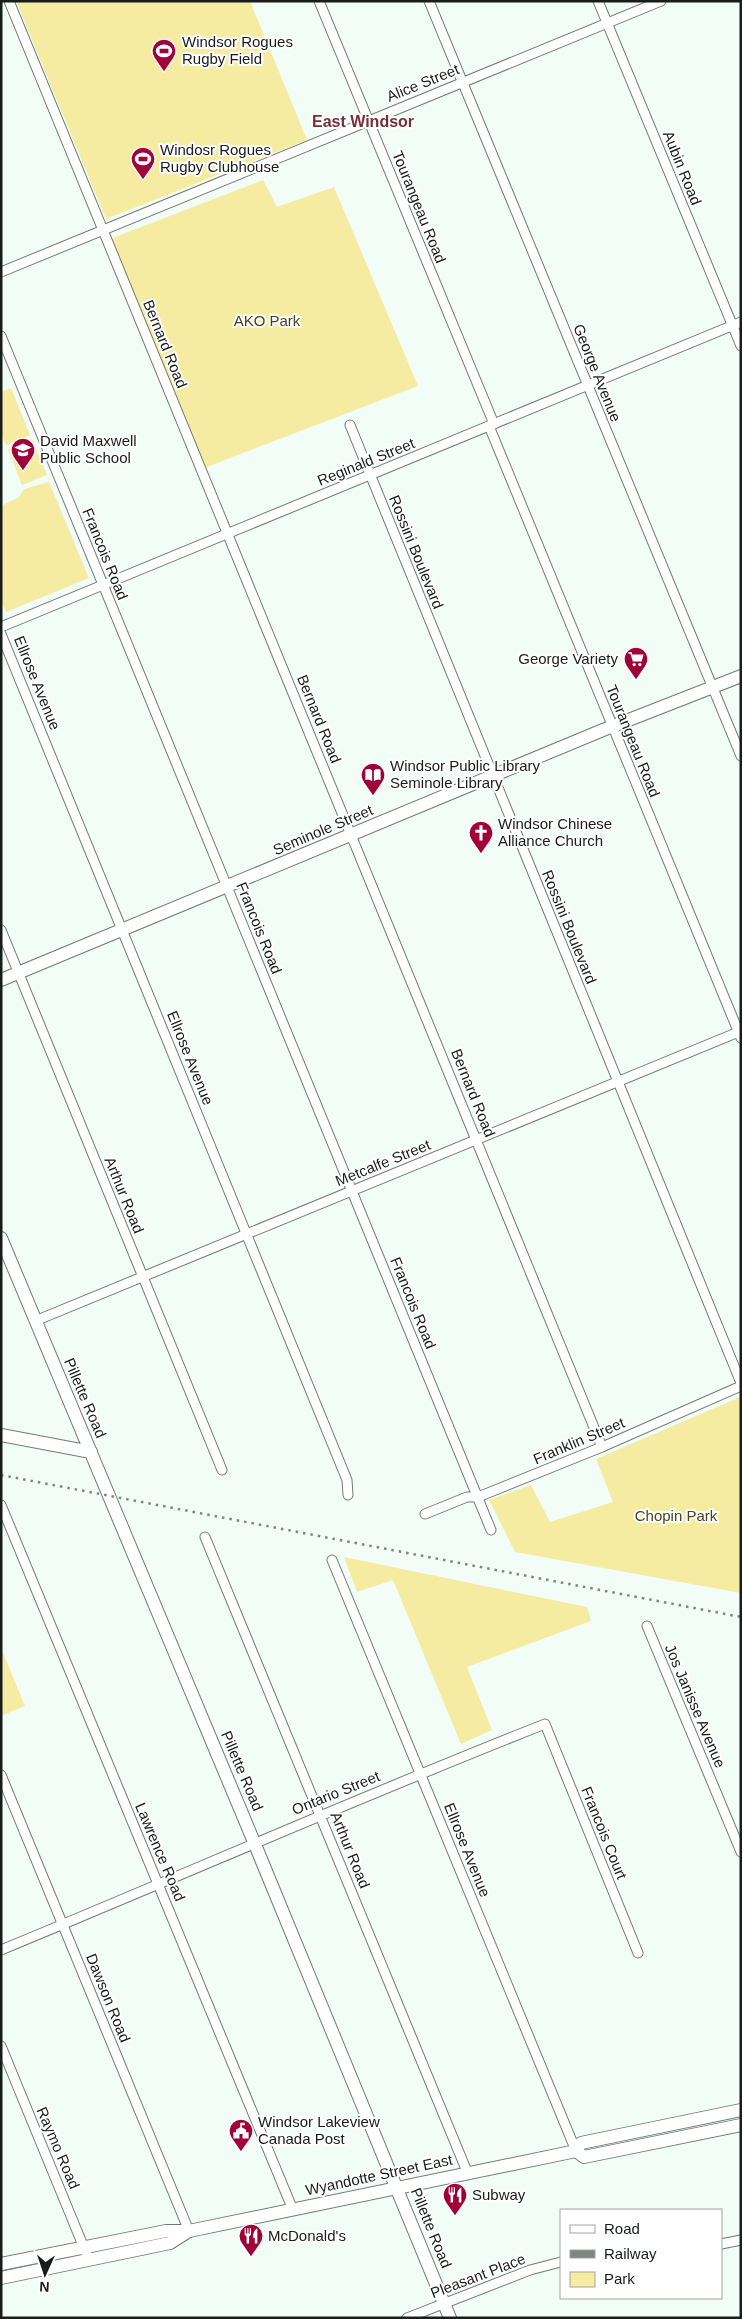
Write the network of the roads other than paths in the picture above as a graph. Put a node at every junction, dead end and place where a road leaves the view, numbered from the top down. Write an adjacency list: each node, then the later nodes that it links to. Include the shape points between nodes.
1 (9, 1): 9 (street, Bernard Road)
2 (319, 1): 8 (street, Tourangeau Road)
3 (428, 1): 7 (street, George Avenue)
4 (598, 1): 6 (street, Aubin Road)
5 (661, 1): 6 (street, Alice Street)
6 (607, 24): 7 (street, Alice Street); 11 (street, Aubin Road)
7 (462, 83): 8 (street, Alice Street); 14 (street, George Avenue)
8 (368, 120): 9 (street, Alice Street); 16 (street, Tourangeau Road)
9 (103, 230): 10 (street, Alice Street); 18 (street, Bernard Road)
10 (1, 272)
11 (737, 324): 13 (street, Aubin Road); 14 (street, Reginald Street)
12 (1, 336): 19 (street, Francois Road)
13 (741, 346)
14 (588, 385): 16 (street, Reginald Street); 23 (street, George Avenue)
15 (350, 425): 17 (street, Rossini Boulevard)
16 (491, 425): 17 (street, Reginald Street); 24 (street, Tourangeau Road)
17 (370, 475): 18 (street, Reginald Street); 26 (street, Rossini Boulevard)
18 (228, 533): 19 (street, Reginald Street); 27 (street, Bernard Road)
19 (103, 585): 20 (street, Reginald Street); 28 (street, Francois Road)
20 (1, 627)
21 (1, 634): 30 (street, Ellrose Avenue)
22 (741, 676): 23 (street, Seminole Street)
23 (713, 687): 24 (street, Seminole Street); 25 (street, George Avenue)
24 (612, 727): 26 (street, Seminole Street); 33 (street, Tourangeau Road)
25 (741, 756)
26 (493, 776): 27 (street, Seminole Street); 34 (street, Rossini Boulevard)
27 (352, 835): 28 (street, Seminole Street); 35 (street, Bernard Road)
28 (228, 888): 30 (street, Seminole Street); 36 (street, Francois Road)
29 (1, 930): 31 (street, Arthur Road)
30 (123, 930): 31 (street, Seminole Street); 37 (street, Ellrose Avenue)
31 (19, 973): 32 (street, Seminole Street); 39 (street, Arthur Road)
32 (1, 980)
33 (740, 1034): 34 (street, Metcalfe Street)
34 (618, 1082): 35 (street, Metcalfe Street); 41 (street, Rossini Boulevard)
35 (477, 1140): 36 (street, Metcalfe Street); 43 (street, Bernard Road)
36 (352, 1191): 37 (street, Metcalfe Street); 47 (street, Francois Road)
37 (247, 1234): 39 (street, Metcalfe Street); 46 (street, Ellrose Avenue, via 347,1480)
38 (1, 1238): 40 (street, Pillette Road)
39 (143, 1276): 40 (street, Metcalfe Street); 45 (street, Arthur Road)
40 (35, 1321): 44 (street, Pillette Road)
41 (741, 1384): 43 (street, Franklin Street)
42 (1, 1435): 44 (street)
43 (602, 1447): 47 (street, Franklin Street)
44 (91, 1452): 58 (street, Pillette Road)
45 (222, 1470)
46 (348, 1495)
47 (478, 1497): 49 (street, Franklin Street, via 467,1497); 50 (street, Francois Road)
48 (1, 1504): 60 (street, Lawrence Road)
49 (425, 1514)
50 (491, 1530)
51 (205, 1538): 57 (street, Arthur Road)
52 (332, 1560): 55 (street, Ellrose Avenue)
53 (647, 1626): 59 (street, Jos Janisse Avenue)
54 (545, 1724): 55 (street, Ontario Street); 63 (street, Francois Court)
55 (420, 1774): 57 (street, Ontario Street); 67 (street, Ellrose Avenue)
56 (1, 1775): 61 (street, Dawson Road)
57 (320, 1814): 58 (street, Ontario Street); 68 (street, Arthur Road)
58 (254, 1842): 60 (street, Ontario Street); 69 (street, Pillette Road)
59 (741, 1852)
60 (159, 1885): 61 (street, Ontario Street); 70 (street, Lawrence Road)
61 (63, 1924): 62 (street, Ontario Street); 71 (street, Dawson Road)
62 (1, 1950)
63 (638, 1953)
64 (1, 2046): 74 (street, Raymo Road)
65 (741, 2110): 67 (street, Wyandotte Street East, via 581,2143)
66 (741, 2125): 67 (street, Wyandotte Street East, via 584,2157)
67 (576, 2151): 68 (street, Wyandotte Street East)
68 (468, 2174): 69 (street, Wyandotte Street East)
69 (398, 2189): 70 (street, Wyandotte Street East); 79 (street, Pillette Road)
70 (293, 2210): 71 (street, Wyandotte Street East)
71 (189, 2231): 74 (street, Wyandotte Street East, via 166,2231); 75 (street, Wyandotte Street East, via 170,2244)
72 (741, 2240): 73 (street)
73 (722, 2244)
74 (84, 2247): 75 (street, Raymo Road); 77 (street, Wyandotte Street East)
75 (88, 2260): 78 (street, Wyandotte Street East)
76 (560, 2262): 79 (street, Pleasant Place, via 530,2270)
77 (1, 2264)
78 (1, 2278)
79 (444, 2303): 80 (street, Pleasant Place); 81 (street, Pillette Road)
80 (407, 2318)
81 (450, 2318)

